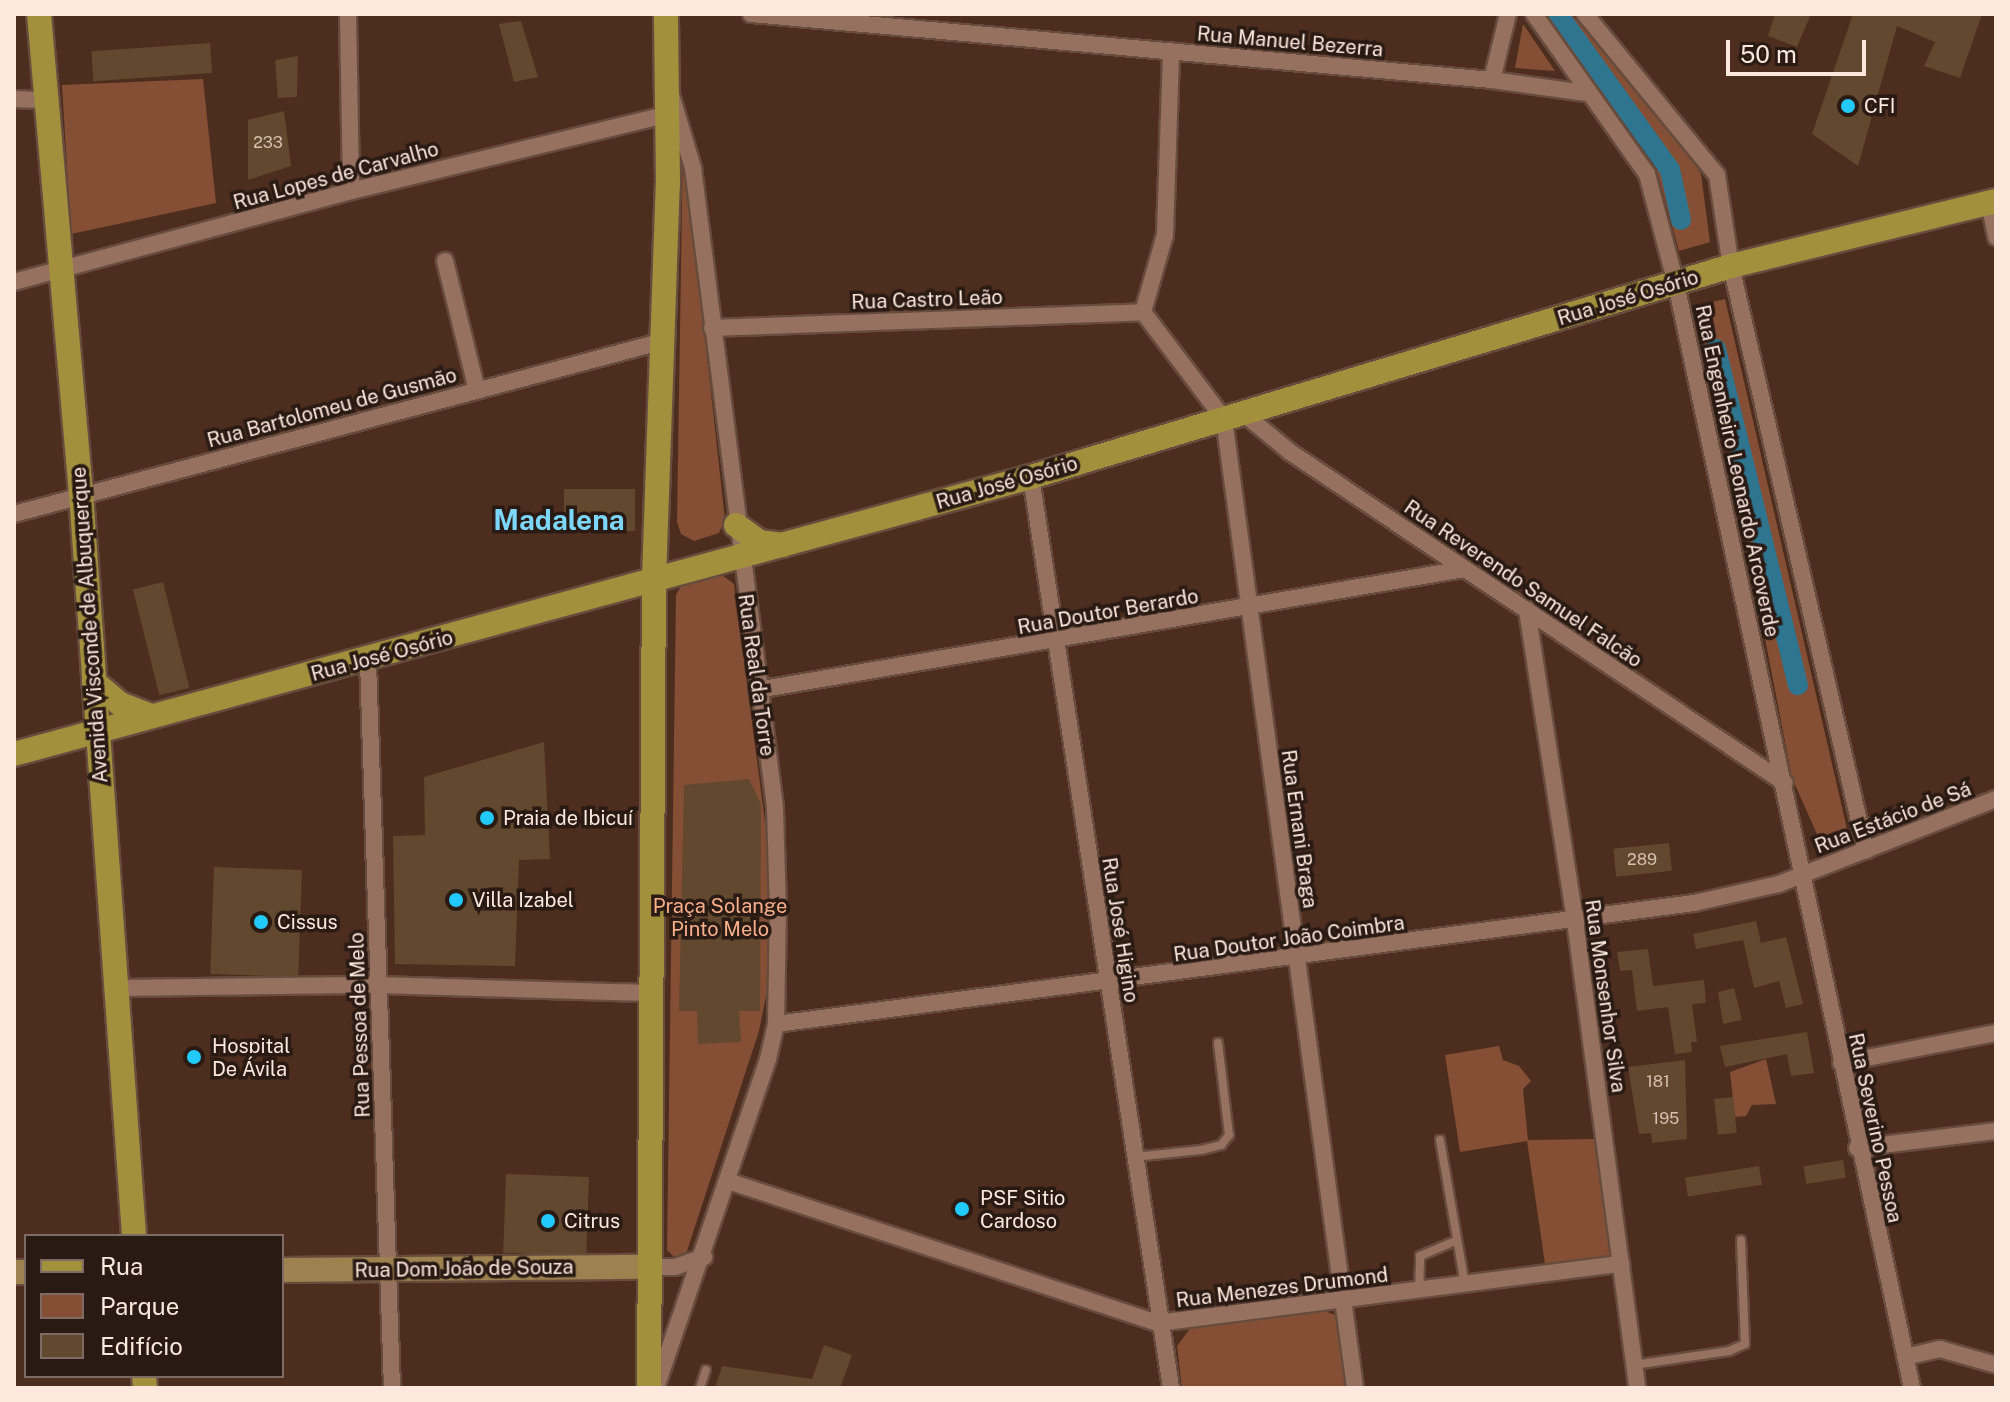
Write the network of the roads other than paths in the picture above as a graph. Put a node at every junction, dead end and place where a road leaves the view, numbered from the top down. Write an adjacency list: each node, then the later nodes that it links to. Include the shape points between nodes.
1 (39, 14): 13 (main road, Avenida Visconde de Albuquerque)
2 (348, 14): 15 (street)
3 (666, 14): 10 (main road, Rua Real da Torre)
4 (751, 14): 8 (street, Rua Manuel Bezerra)
5 (1508, 14): 9 (street)
6 (1534, 14): 11 (street, Rua Engenheiro Leonardo Arcoverde)
7 (1585, 14): 19 (street, Rua Engenheiro Leonardo Arcoverde, via 1711,162)
8 (1171, 51): 9 (street, Rua Manuel Bezerra); 23 (street, via 1165,235)
9 (1492, 80): 11 (street, Rua Manuel Bezerra)
10 (668, 89): 14 (main road, Rua Real da Torre); 24 (street, Rua Real da Torre, via 690,148)
11 (1586, 93): 22 (street, Rua Engenheiro Leonardo Arcoverde, via 1647,174)
12 (14, 99): 13 (street)
13 (46, 100): 20 (main road, Avenida Visconde de Albuquerque)
14 (669, 114): 15 (street, Rua Lopes de Carvalho); 25 (main road, Rua Real da Torre)
15 (351, 191): 20 (street, Rua Lopes de Carvalho)
16 (1993, 202): 17 (street); 19 (main road, Rua José Osório)
17 (1996, 237)
18 (445, 261): 26 (street)
19 (1731, 266): 22 (main road, Rua José Osório); 47 (street, Rua Engenheiro Leonardo Arcoverde)
20 (59, 271): 21 (street, Rua Lopes de Carvalho); 29 (main road, Avenida Visconde de Albuquerque)
21 (14, 282)
22 (1676, 284): 27 (main road, Rua José Osório); 45 (street, Rua Engenheiro Leonardo Arcoverde)
23 (1143, 312): 24 (street, Rua Castro Leão); 27 (street, Rua Reverendo Samuel Falcão)
24 (712, 328): 31 (street, Rua Real da Torre)
25 (660, 342): 26 (street, Rua Bartolomeu de Gusmão); 35 (main road, Rua Real da Torre)
26 (477, 390): 29 (street, Rua Bartolomeu de Gusmão)
27 (1234, 416): 28 (main road, Rua José Osório); 34 (street, Rua Reverendo Samuel Falcão); 36 (street, Rua Ernani Braga)
28 (1031, 477): 32 (main road, Rua José Osório); 38 (street, Rua José Higino)
29 (81, 494): 30 (street, Rua Bartolomeu de Gusmão); 40 (main road, Avenida Visconde de Albuquerque)
30 (14, 514)
31 (736, 525): 32 (main road, via 759,542); 33 (street, Rua Real da Torre)
32 (785, 546): 33 (main road, Rua José Osório)
33 (740, 558): 35 (main road, Rua José Osório); 41 (street, Rua Real da Torre)
34 (1464, 569): 36 (street, Rua Doutor Berardo); 37 (street, Rua Reverendo Samuel Falcão)
35 (654, 579): 39 (main road, Rua José Osório); 54 (main road, Rua Real da Torre)
36 (1247, 609): 38 (street, Rua Doutor Berardo); 50 (street, Rua Ernani Braga)
37 (1527, 610): 45 (street, Rua Reverendo Samuel Falcão); 49 (street, Rua Monsenhor Silva)
38 (1055, 642): 41 (street, Rua Doutor Berardo); 51 (street, Rua José Higino)
39 (368, 661): 42 (main road, Rua José Osório); 52 (street, Rua Pessoa de Melo)
40 (94, 682): 42 (main road, via 120,704); 43 (main road, Avenida Visconde de Albuquerque)
41 (757, 690): 55 (street, Rua Real da Torre, via 775,807)
42 (154, 716): 43 (main road, Rua José Osório)
43 (97, 731): 44 (main road, Rua José Osório); 53 (main road, Avenida Visconde de Albuquerque)
44 (14, 754)
45 (1785, 783): 48 (street, Rua Engenheiro Leonardo Arcoverde)
46 (1996, 799): 47 (street, Rua Estácio de Sá)
47 (1866, 851): 48 (street, Rua Estácio de Sá)
48 (1805, 875): 49 (street, Rua Doutor João Coimbra, via 1694,903); 58 (street, Rua Severino Pessoa)
49 (1575, 921): 50 (street, Rua Doutor João Coimbra); 68 (street, Rua Monsenhor Silva)
50 (1297, 958): 51 (street, Rua Doutor João Coimbra); 74 (street, Rua Ernani Braga)
51 (1108, 983): 55 (street, Rua Doutor João Coimbra); 62 (street, Rua José Higino)
52 (378, 985): 53 (street); 54 (street); 71 (street, Rua Pessoa de Melo)
53 (117, 988): 64 (main road, Avenida Visconde de Albuquerque)
54 (649, 993): 69 (main road, Rua Real da Torre)
55 (776, 1024): 63 (street, Rua Real da Torre)
56 (1996, 1033): 58 (street)
57 (1218, 1043): 62 (lane, via 1229,1135 1221,1145 1201,1150)
58 (1841, 1063): 61 (street, Rua Severino Pessoa)
59 (1996, 1131): 61 (street)
60 (1440, 1140): 66 (lane)
61 (1857, 1148): 76 (street, Rua Severino Pessoa)
62 (1133, 1157): 75 (street, Rua José Higino)
63 (728, 1181): 67 (street, Rua Real da Torre); 75 (street, Rua Menezes Drumond)
64 (134, 1234)
65 (1741, 1240): 77 (lane, via 1745,1344)
66 (1455, 1241): 72 (lane); 73 (lane, via 1420,1256)
67 (704, 1257): 69 (street, via 675,1267); 82 (street, Rua Real da Torre)
68 (1621, 1264): 72 (street, Rua Menezes Drumond); 77 (street, Rua Monsenhor Silva)
69 (646, 1267): 71 (street, Rua Dom João de Souza); 81 (main road, Rua Real da Torre)
70 (284, 1270): 71 (street, Rua Dom João de Souza)
71 (387, 1270): 80 (street, Rua Pessoa de Melo)
72 (1465, 1286): 73 (street, Rua Menezes Drumond)
73 (1419, 1292): 74 (street, Rua Menezes Drumond)
74 (1343, 1302): 75 (street, Rua Menezes Drumond); 85 (street, Rua Ernani Braga)
75 (1158, 1323): 84 (street, Rua José Higino)
76 (1905, 1357): 78 (street, via 1940,1349); 87 (street, Rua Severino Pessoa)
77 (1634, 1365): 86 (street, Rua Monsenhor Silva)
78 (1996, 1365)
79 (706, 1370): 83 (lane)
80 (392, 1388)
81 (649, 1388)
82 (656, 1388)
83 (700, 1388)
84 (1171, 1388)
85 (1355, 1388)
86 (1637, 1388)
87 (1912, 1388)

